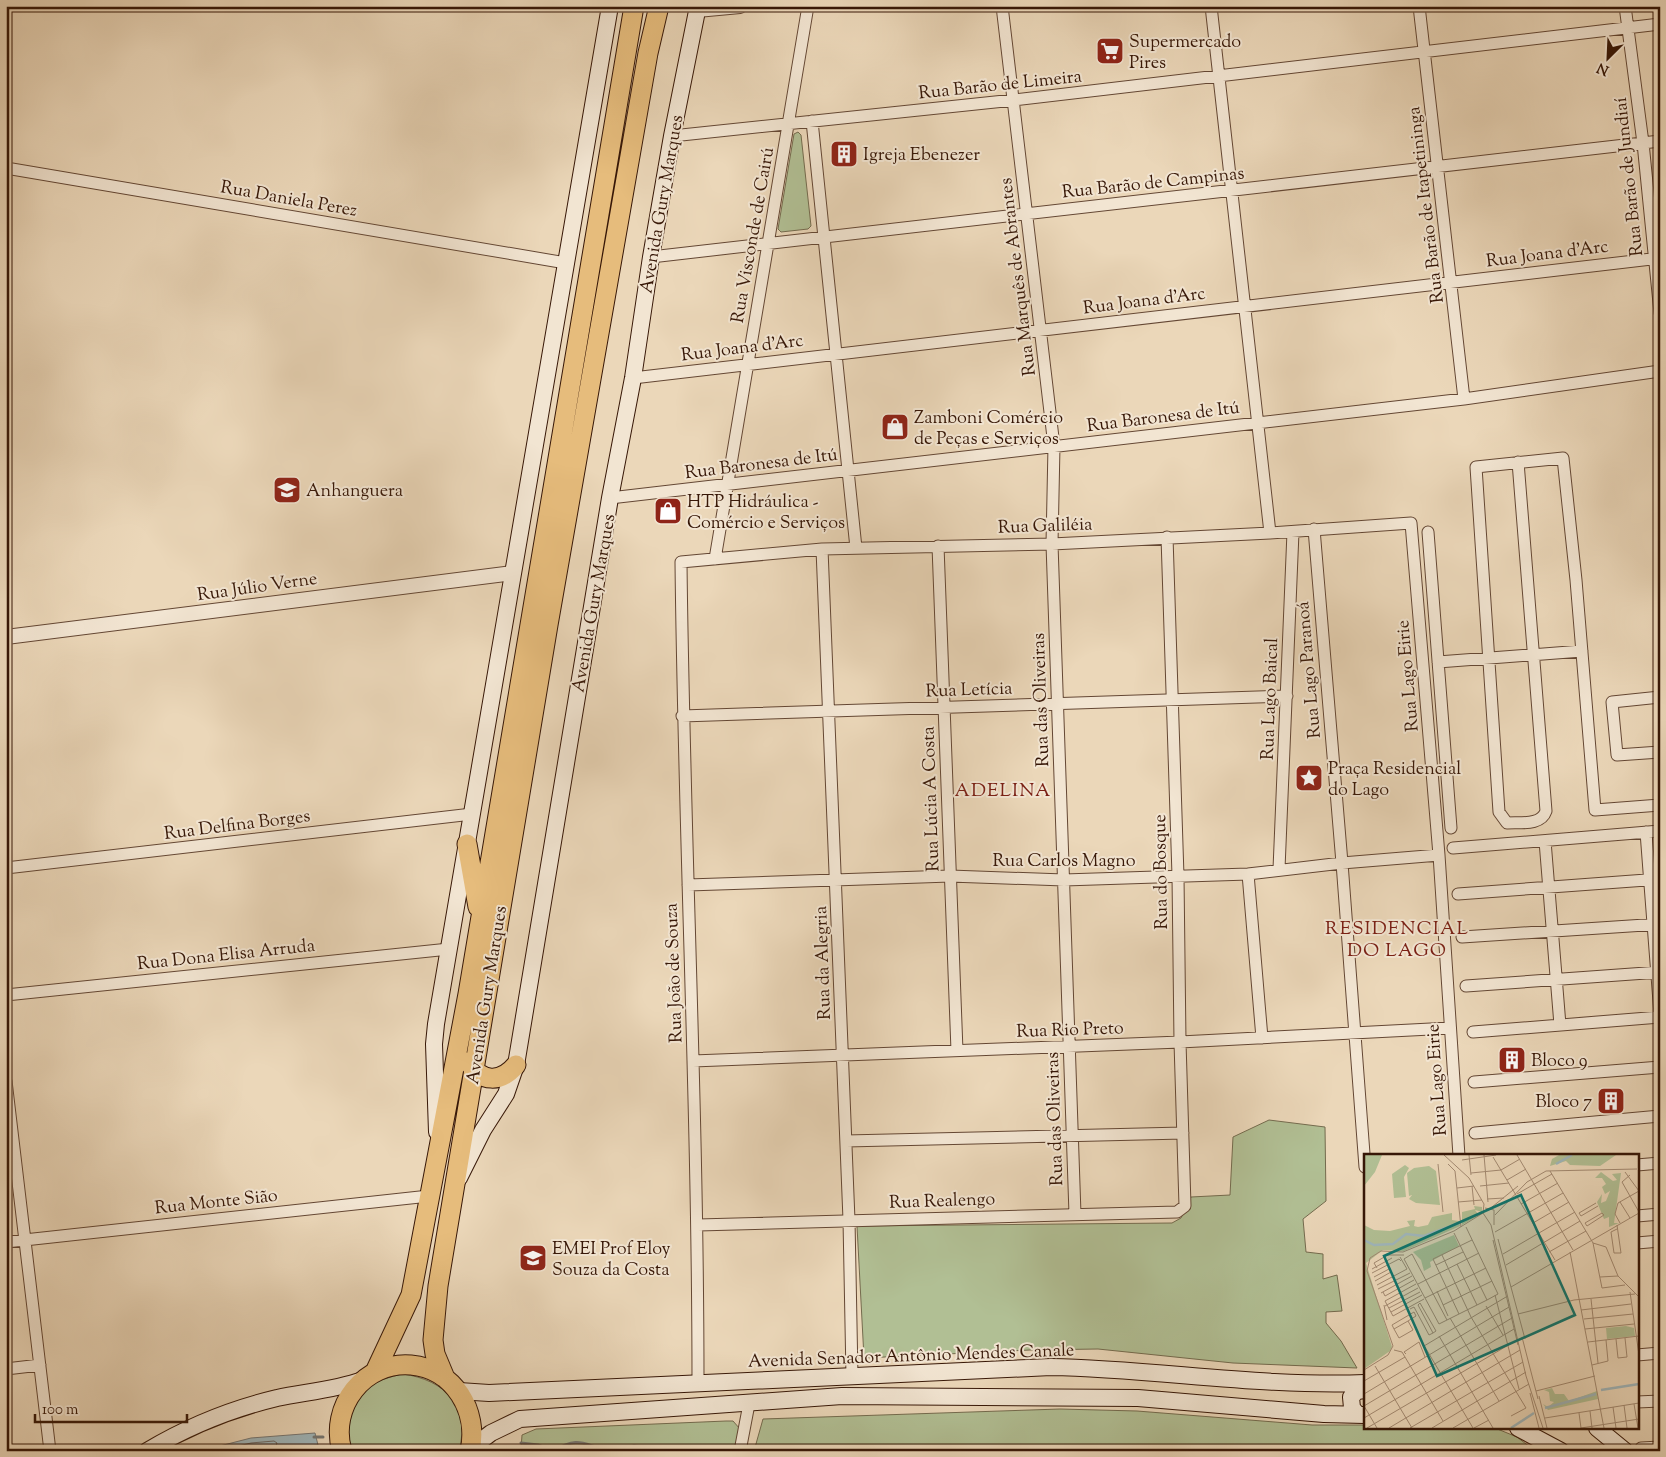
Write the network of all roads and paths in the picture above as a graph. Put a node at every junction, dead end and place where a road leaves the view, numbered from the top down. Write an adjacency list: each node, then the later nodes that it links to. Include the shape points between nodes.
1 (610, 6): 29 (main road, Avenida Gury Marques)
2 (634, 6): 92 (main road, Avenida Gury Marques)
3 (659, 6): 115 (main road, Avenida Gury Marques, via 646,61 548,625)
4 (740, 6): 10 (street)
5 (808, 6): 17 (street, Rua Visconde de Cairú)
6 (1002, 6): 15 (street, Rua Marquês de Abrantes)
7 (1211, 6): 14 (street)
8 (1419, 6): 13 (street, Rua Barão de Itapetininga)
9 (1625, 6): 12 (street, Rua Barão de Jundiaí)
10 (698, 8): 18 (main road, Avenida Gury Marques)
11 (1660, 24): 12 (street, Rua Barão de Limeira)
12 (1628, 28): 13 (street, Rua Barão de Limeira); 20 (street, Rua Barão de Jundiaí)
13 (1424, 53): 14 (street, Rua Barão de Limeira); 21 (street, Rua Barão de Itapetininga)
14 (1219, 76): 15 (street, Rua Barão de Limeira); 23 (street)
15 (1014, 100): 16 (street, Rua Barão de Limeira); 24 (street, Rua Marquês de Abrantes)
16 (812, 121): 17 (street, Rua Barão de Limeira); 25 (street)
17 (788, 124): 18 (street, Rua Barão de Limeira); 26 (street, Rua Visconde de Cairú)
18 (672, 136): 27 (main road, Avenida Gury Marques)
19 (1660, 141): 20 (street, Rua Barão de Campinas)
20 (1643, 143): 21 (street, Rua Barão de Campinas); 28 (street, Rua Barão de Jundiaí)
21 (1437, 167): 23 (street, Rua Barão de Campinas); 30 (street, Rua Barão de Itapetininga)
22 (6, 168): 29 (street, Rua Daniela Perez)
23 (1232, 191): 24 (street, Rua Barão de Campinas); 31 (street)
24 (1026, 214): 25 (street, Rua Barão de Campinas); 33 (street, Rua Marquês de Abrantes)
25 (824, 237): 26 (street, Rua Barão de Campinas); 34 (street)
26 (768, 243): 27 (street, Rua Barão de Campinas); 35 (street, Rua Visconde de Cairú)
27 (651, 257): 37 (main road, Avenida Gury Marques)
28 (1657, 258): 30 (street, Rua Joana d'Arc); 32 (street, Rua Barão de Jundiaí)
29 (566, 263): 57 (main road, Avenida Gury Marques)
30 (1452, 282): 31 (street, Rua Joana d'Arc); 38 (street, Rua Barão de Itapetininga)
31 (1246, 306): 33 (street, Rua Joana d'Arc); 39 (street)
32 (1660, 314)
33 (1041, 330): 34 (street, Rua Joana d'Arc); 40 (street, Rua Marquês de Abrantes)
34 (836, 354): 35 (street, Rua Joana d'Arc); 42 (street)
35 (748, 364): 37 (street, Rua Joana d'Arc); 43 (street, Rua Visconde de Cairú)
36 (1660, 371): 38 (street, Rua Baronesa de Itú)
37 (633, 378): 44 (main road, Avenida Gury Marques)
38 (1464, 399): 39 (street, Rua Baronesa de Itú)
39 (1258, 423): 40 (street, Rua Baronesa de Itú); 49 (street)
40 (1054, 446): 42 (street, Rua Baronesa de Itú); 51 (street, Rua Marquês de Abrantes)
41 (1518, 462): 59 (street, via 1563,458); 60 (street); 61 (street, via 1476,467)
42 (849, 470): 43 (street, Rua Baronesa de Itú); 53 (street)
43 (728, 484): 44 (street, Rua Baronesa de Itú); 55 (street, Rua Visconde de Cairú)
44 (610, 498): 113 (main road, Avenida Gury Marques)
45 (1411, 523): 46 (street, Rua Galiléia); 79 (street, Rua Lago Eirie)
46 (1314, 529): 47 (street, Rua Galiléia); 80 (street, Rua Lago Paranoá)
47 (1293, 532): 49 (street, Rua Galiléia); 63 (street, Rua Lago Baical)
48 (1428, 532): 62 (street)
49 (1270, 533): 50 (street, Rua Galiléia)
50 (1167, 537): 51 (street, Rua Galiléia); 65 (street, Rua do Bosque)
51 (1052, 544): 52 (street, Rua Galiléia); 66 (street, Rua das Oliveiras)
52 (938, 546): 53 (street, Rua Galiléia); 67 (street, Rua Lúcia A Costa)
53 (856, 548): 54 (street, Rua Galiléia)
54 (822, 549): 55 (street, Rua Galiléia); 68 (street, Rua da Alegria)
55 (715, 559): 56 (street, Rua Galiléia)
56 (680, 562): 69 (street, Rua João de Souza)
57 (513, 573): 58 (street, Rua Júlio Verne); 72 (main road, Avenida Gury Marques)
58 (6, 637)
59 (1582, 651): 60 (street); 71 (street, via 1596,810)
60 (1534, 655): 61 (street); 61 (street, via 1546,811 1537,821 1507,823 1499,812)
61 (1488, 658): 62 (street)
62 (1438, 662): 73 (street)
63 (1287, 696): 65 (street, Rua Letícia); 82 (street, Rua Lago Baical)
64 (1660, 697): 70 (street, via 1612,702 1617,755)
65 (1171, 700): 66 (street, Rua Letícia); 85 (street, Rua do Bosque)
66 (1058, 704): 67 (street, Rua Letícia); 88 (street, Rua das Oliveiras)
67 (944, 708): 68 (street, Rua Letícia); 84 (street, Rua Lúcia A Costa)
68 (830, 711): 69 (street, Rua Letícia); 87 (street, Rua da Alegria)
69 (682, 716): 89 (street, Rua João de Souza)
70 (1660, 752)
71 (1660, 804)
72 (472, 814): 77 (main road, Avenida Gury Marques); 81 (street, Rua Delfina Borges)
73 (1451, 828)
74 (1660, 831): 75 (street)
75 (1646, 832): 76 (street); 86 (street)
76 (1545, 840): 78 (street); 90 (street)
77 (467, 844): 92 (main road); 96 (main road, Avenida Gury Marques)
78 (1453, 848)
79 (1439, 855): 80 (street, Rua Carlos Magno); 104 (street, Rua Lago Eirie)
80 (1342, 862): 82 (street, Rua Carlos Magno); 106 (street, Rua Lago Paranoá)
81 (6, 868)
82 (1279, 868): 83 (street, Rua Carlos Magno)
83 (1248, 874): 85 (street, Rua Carlos Magno); 107 (street)
84 (950, 876): 87 (street, Rua Carlos Magno); 88 (street, Rua Carlos Magno); 110 (street, Rua Lúcia A Costa)
85 (1178, 876): 88 (street, Rua Carlos Magno); 108 (street, Rua do Bosque)
86 (1654, 879): 90 (street); 93 (street)
87 (836, 880): 89 (street, Rua Carlos Magno); 111 (street, Rua da Alegria)
88 (1064, 880): 109 (street, Rua das Oliveiras)
89 (688, 885): 112 (street, Rua João de Souza)
90 (1548, 887): 91 (street); 94 (street)
91 (1458, 894)
92 (481, 920): 100 (main road, Avenida Gury Marques)
93 (1656, 924): 94 (street); 97 (street)
94 (1552, 931): 95 (street); 98 (street)
95 (1462, 937)
96 (449, 948): 101 (street, Rua Dona Elisa Arruda); 124 (main road, Avenida Gury Marques, via 434,1044)
97 (1657, 972): 98 (street); 102 (street)
98 (1556, 980): 99 (street); 103 (street)
99 (1466, 986)
100 (468, 994): 115 (main road, via 466,1053); 124 (main road, Avenida Gury Marques)
101 (6, 995)
102 (1660, 1016): 103 (street)
103 (1560, 1025): 105 (street)
104 (1450, 1028): 106 (street, Rua Rio Preto); 126 (street, Rua Lago Eirie)
105 (1473, 1032)
106 (1355, 1033): 107 (street, Rua Rio Preto); 125 (street, Rua Lago Paranoá)
107 (1262, 1038): 108 (street, Rua Rio Preto)
108 (1180, 1042): 109 (street, Rua Rio Preto); 120 (street, Rua do Bosque)
109 (1069, 1047): 110 (street, Rua Rio Preto); 122 (street, Rua das Oliveiras)
110 (957, 1051): 111 (street, Rua Rio Preto)
111 (843, 1056): 112 (street, Rua Rio Preto); 123 (street, Rua da Alegria)
112 (693, 1062): 136 (street, Rua João de Souza)
113 (516, 1065): 115 (main road, via 499,1078 483,1077); 129 (main road, Avenida Gury Marques, via 506,1094 483,1130)
114 (1660, 1067): 117 (street)
115 (474, 1071): 129 (main road, Avenida Gury Marques)
116 (6, 1080): 119 (street)
117 (1474, 1082)
118 (1660, 1116): 121 (street)
119 (9, 1121): 137 (street)
120 (1183, 1132): 122 (street); 131 (street, Rua do Bosque)
121 (1475, 1133)
122 (1072, 1135): 123 (street); 132 (street, Rua das Oliveiras)
123 (846, 1141): 135 (street, Rua da Alegria)
124 (438, 1154): 130 (main road, Avenida Gury Marques)
125 (1364, 1154)
126 (1459, 1154)
127 (1660, 1163): 128 (street)
128 (1638, 1165)
129 (454, 1187): 150 (main road, Avenida Gury Marques, via 433,1340 435,1354)
130 (430, 1196): 137 (street, Rua Monte Sião); 145 (main road, Avenida Gury Marques, via 410,1295)
131 (1185, 1206): 132 (street, Rua Realengo, via 1177,1212)
132 (1075, 1214): 135 (street, Rua Realengo)
133 (1660, 1214): 134 (street)
134 (1638, 1216)
135 (849, 1220): 136 (street, Rua Realengo); 146 (street, Rua da Alegria)
136 (698, 1225): 149 (street, Rua João de Souza)
137 (25, 1240): 139 (street, Rua Monte Sião); 143 (street)
138 (1660, 1241): 140 (street)
139 (6, 1242)
140 (1638, 1243)
141 (1660, 1353): 142 (street)
142 (1638, 1355)
143 (40, 1365): 144 (street); 162 (street)
144 (6, 1368)
145 (369, 1376): 150 (main road, via 392,1366 411,1365 429,1369); 163 (main road, via 342,1388 278,1398 242,1408 193,1426); 164 (main road, Avenida Gury Marques, via 348,1397 342,1408 338,1431)
146 (852, 1376): 147 (main road, Avenida Senador Antônio Mendes Canale); 148 (main road, Avenida Senador Antônio Mendes Canale, via 1051,1367 1253,1381); 152 (main road, via 850,1392)
147 (796, 1379): 149 (main road, Avenida Senador Antônio Mendes Canale); 155 (main road, via 755,1391)
148 (1364, 1382)
149 (698, 1383): 150 (main road, Avenida Senador Antônio Mendes Canale, via 488,1393)
150 (452, 1384): 160 (main road, Avenida Gury Marques, via 471,1419)
151 (1364, 1390): 156 (main road, via 1351,1396 1352,1408)
152 (842, 1396): 155 (main road); 156 (main road, via 1138,1398)
153 (1660, 1401): 154 (street)
154 (1638, 1402)
155 (749, 1404): 160 (main road, via 520,1419 491,1433); 165 (street)
156 (1361, 1415)
157 (1522, 1430): 166 (main road)
158 (1600, 1430): 161 (main road)
159 (1660, 1447): 161 (street)
160 (470, 1450)
161 (1633, 1450)
162 (50, 1451)
163 (147, 1451)
164 (342, 1451)
165 (740, 1451)
166 (1561, 1451)

